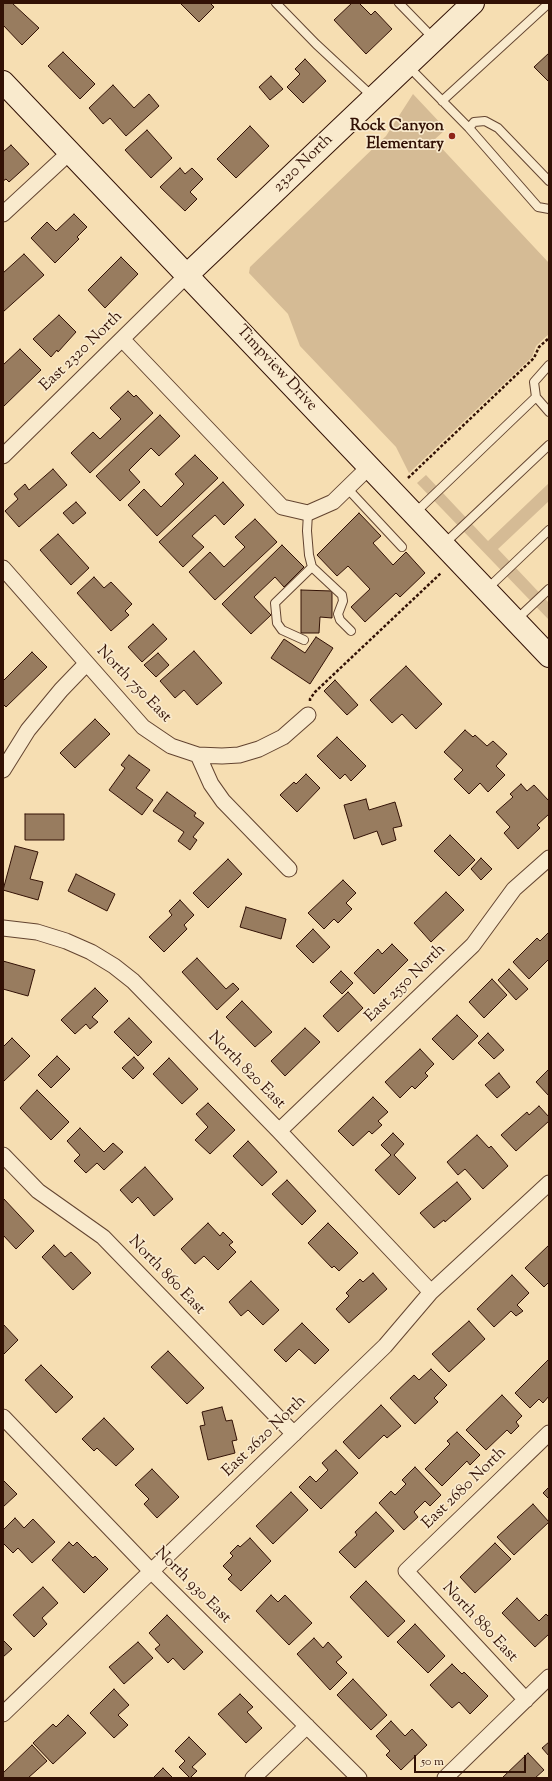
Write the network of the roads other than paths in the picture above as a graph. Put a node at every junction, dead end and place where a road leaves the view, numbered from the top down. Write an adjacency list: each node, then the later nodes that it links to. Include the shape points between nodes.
1 (276, 3): 8 (lane)
2 (399, 3): 5 (lane)
3 (473, 3): 5 (street, 2320 North)
4 (549, 3): 9 (lane)
5 (435, 40): 6 (street, 2320 North)
6 (407, 65): 8 (street, 2320 North); 9 (lane)
7 (3, 82): 11 (street, Timpview Drive)
8 (374, 97): 15 (street, 2320 North)
9 (442, 101): 10 (lane)
10 (469, 128): 12 (lane, via 474,122 485,122 498,128); 13 (lane, via 538,207)
11 (70, 152): 14 (street); 15 (street, Timpview Drive)
12 (549, 181)
13 (549, 209)
14 (3, 214)
15 (187, 275): 16 (street, East 2320 North); 22 (street, Timpview Drive)
16 (122, 339): 21 (street, East 2320 North); 24 (street, via 282,507)
17 (549, 365): 18 (lane, via 534,382)
18 (536, 398): 19 (lane); 25 (lane)
19 (549, 412)
20 (549, 445): 27 (lane)
21 (3, 456)
22 (369, 467): 23 (street); 25 (street, Timpview Drive)
23 (347, 488): 24 (street, via 333,502); 28 (lane)
24 (308, 513): 29 (lane, via 307,531)
25 (414, 514): 27 (street, Timpview Drive)
26 (549, 530): 32 (lane)
27 (443, 545): 32 (street, Timpview Drive)
28 (402, 547)
29 (312, 567): 34 (lane, via 342,595 343,601 338,614 340,620); 35 (lane, via 275,603 277,623 282,630)
30 (3, 568): 37 (street, North 750 East)
31 (549, 589): 33 (lane)
32 (486, 590): 33 (street, Timpview Drive)
33 (515, 621): 36 (street, Timpview Drive)
34 (351, 631)
35 (304, 640)
36 (549, 656)
37 (86, 664): 39 (street, North 750 East, via 143,727 172,746); 40 (street, via 28,730)
38 (308, 715): 39 (street, North 750 East, via 283,737 259,749 222,756)
39 (198, 755): 42 (street, via 211,784 223,801)
40 (3, 770)
41 (549, 858): 44 (street, East 2550 North, via 514,889 473,945)
42 (289, 869)
43 (3, 928): 44 (street, North 820 East, via 37,932 66,940 114,966 133,981)
44 (279, 1131): 47 (street, North 820 East)
45 (3, 1155): 50 (street, North 860 East, via 38,1190 103,1237)
46 (549, 1183): 47 (street, East 2620 North)
47 (431, 1292): 50 (street, East 2620 North, via 385,1346)
48 (3, 1417): 52 (street, North 930 East)
49 (549, 1432): 51 (street, East 2680 North)
50 (294, 1434): 52 (street, East 2620 North)
51 (406, 1571): 54 (street, North 880 East)
52 (152, 1572): 55 (street, East 2620 North); 56 (street, North 930 East)
53 (549, 1677): 54 (street)
54 (526, 1700): 59 (street)
55 (3, 1714)
56 (307, 1726): 57 (street); 58 (street, North 930 East)
57 (253, 1778)
58 (359, 1778)
59 (445, 1778)

